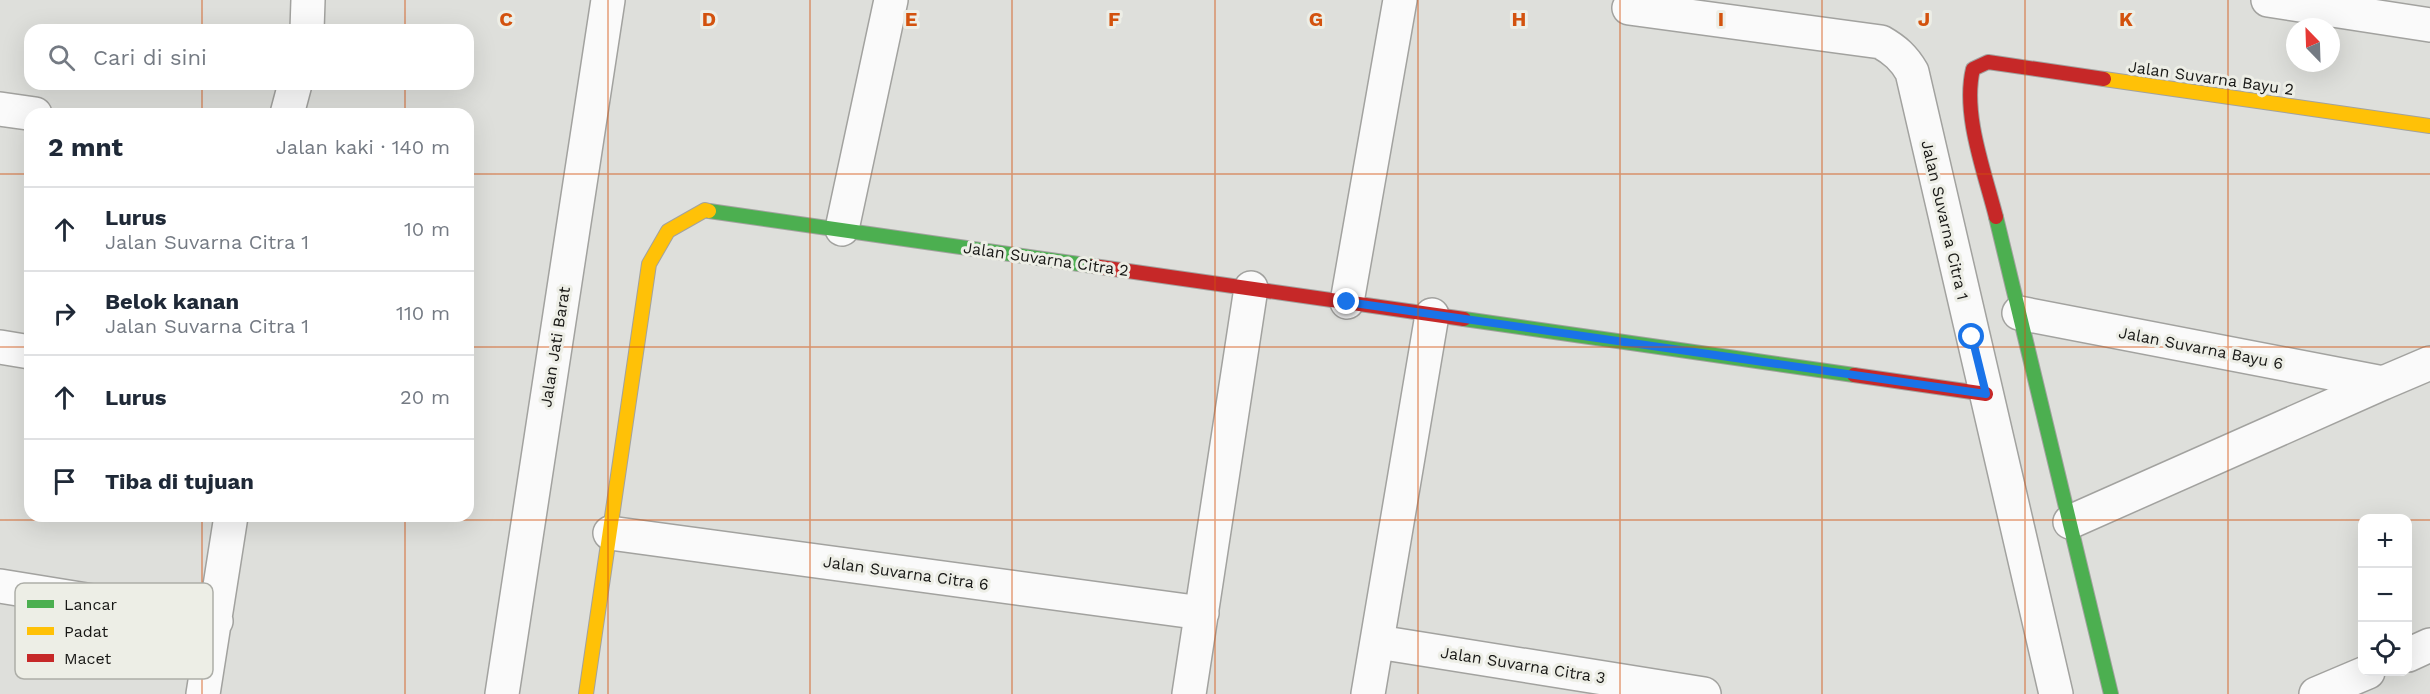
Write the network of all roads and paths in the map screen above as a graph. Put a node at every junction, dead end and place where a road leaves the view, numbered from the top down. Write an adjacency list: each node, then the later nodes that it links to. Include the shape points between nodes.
1 (308, 0): 7 (street)
2 (608, 0): 39 (street, Jalan Jati Barat)
3 (891, 0): 14 (street)
4 (1400, 0): 16 (street)
5 (2268, 0): 8 (street)
6 (1629, 8): 23 (street, Jalan Suvarna Citra 1, via 1881,42 1905,60 1912,72)
7 (306, 24)
8 (2430, 25)
9 (293, 90): 10 (street)
10 (289, 108)
11 (0, 109): 12 (street)
12 (24, 112)
13 (2430, 126): 17 (street, Jalan Suvarna Bayu 2, via 1988,62 1973,69 1969,86 1972,118)
14 (842, 230): 15 (street, Jalan Suvarna Citra 2); 26 (street, Jalan Suvarna Citra 2, via 705,210 668,231 649,264)
15 (1251, 288): 16 (street, Jalan Suvarna Citra 2); 29 (street)
16 (1347, 302): 18 (street, Jalan Suvarna Citra 2)
17 (2019, 313): 22 (street, Jalan Suvarna Bayu 6); 25 (street)
18 (1432, 315): 23 (street); 33 (street)
19 (0, 347): 20 (street)
20 (24, 351)
21 (2430, 363): 22 (street)
22 (2383, 383): 25 (street)
23 (1986, 394): 44 (street, Jalan Suvarna Citra 1)
24 (230, 522): 31 (street)
25 (2070, 522): 45 (street)
26 (610, 533): 29 (street, Jalan Suvarna Citra 6); 40 (street)
27 (0, 586): 28 (street)
28 (15, 588)
29 (1202, 613): 41 (street)
30 (213, 621): 31 (street)
31 (216, 621): 32 (street)
32 (213, 638)
33 (1378, 642): 42 (street); 43 (street, Jalan Suvarna Citra 3)
34 (2430, 645): 35 (street)
35 (2412, 653)
36 (2359, 676): 46 (street)
37 (206, 679): 38 (street)
38 (203, 694)
39 (502, 694)
40 (586, 694)
41 (1189, 694)
42 (1368, 694)
43 (1704, 694)
44 (2056, 694)
45 (2111, 694)
46 (2316, 694)

